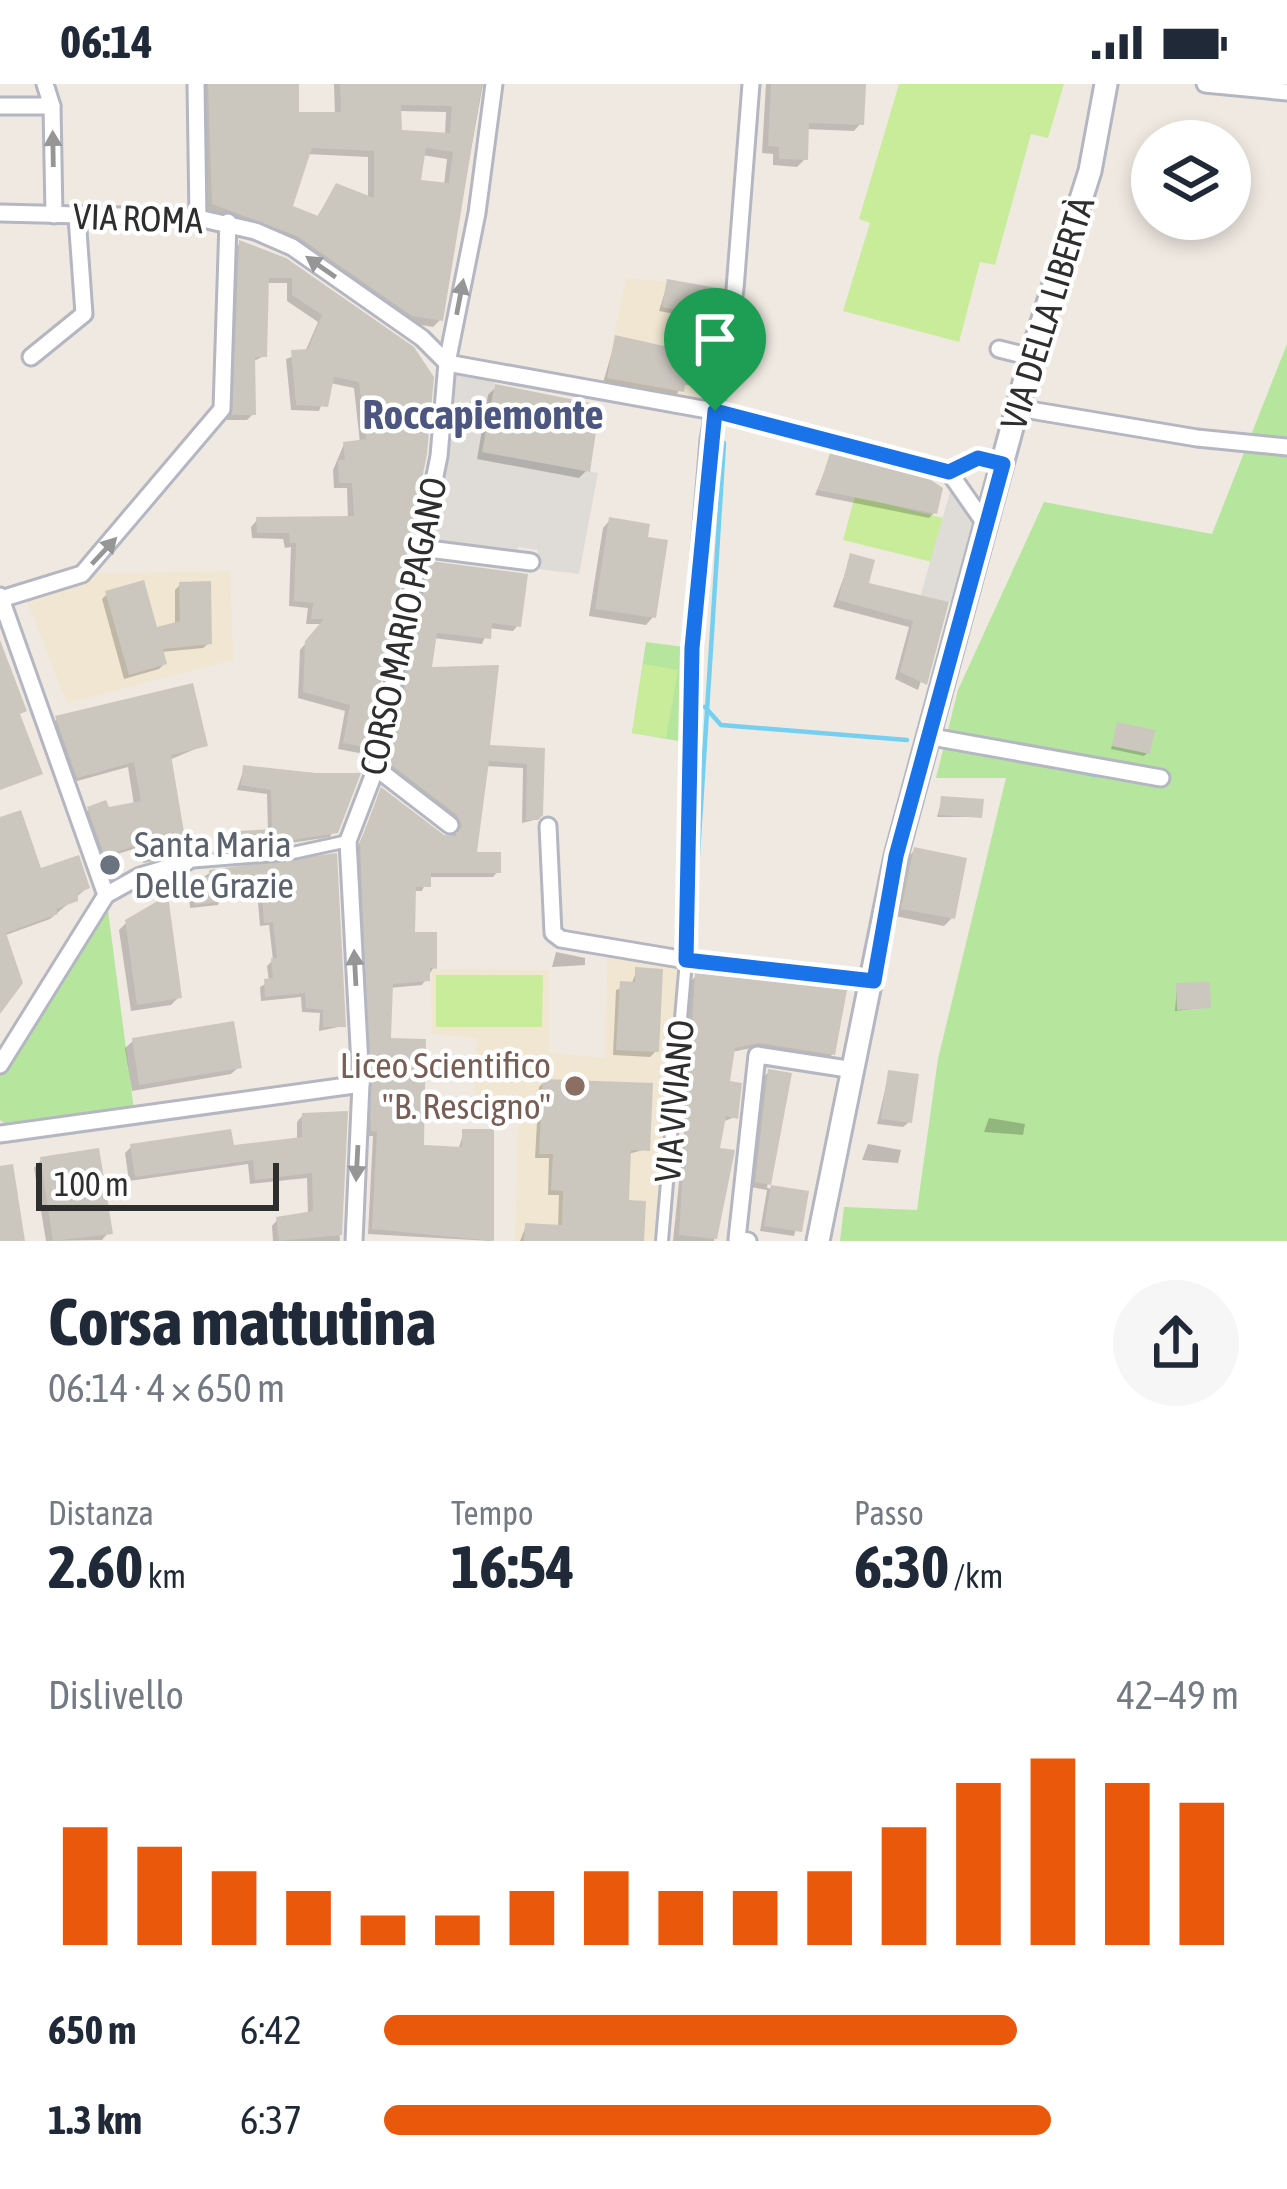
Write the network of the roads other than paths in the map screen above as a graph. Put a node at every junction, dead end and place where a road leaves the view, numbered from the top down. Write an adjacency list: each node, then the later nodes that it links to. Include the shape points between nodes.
1 (45, 84): 10 (street)
2 (196, 84): 14 (street)
3 (494, 84): 19 (street, CORSO MARIO PAGANO, one-way to 3)
4 (751, 84): 21 (street, via 735,290)
5 (1106, 84): 18 (main road, VIA DELLA LIBERTÀ, via 1090,171)
6 (1205, 84): 7 (street)
7 (1259, 85): 8 (street)
8 (1287, 92)
9 (0, 106): 10 (street)
10 (52, 106): 12 (street, one-way to 10)
11 (0, 213): 12 (street, VIA ROMA)
12 (54, 215): 13 (street, VIA ROMA)
13 (76, 217): 14 (street, VIA ROMA); 17 (street, via 84,314)
14 (198, 218): 15 (street, VIA ROMA)
15 (228, 222): 19 (street, VIA ROMA, one-way to 15, via 292,247); 30 (street, one-way to 15, via 82,574 222,410)
16 (999, 349): 18 (street)
17 (31, 357)
18 (1031, 357): 20 (main road, VIA DELLA LIBERTÀ)
19 (447, 363): 21 (street); 28 (street, CORSO MARIO PAGANO)
20 (1018, 408): 22 (street); 23 (main road, VIA DELLA LIBERTÀ)
21 (715, 411): 24 (street); 39 (street, via 692,648)
22 (1287, 447)
23 (1003, 464): 24 (street, via 978,458); 26 (main road, VIA DELLA LIBERTÀ)
24 (949, 472): 25 (street)
25 (968, 496): 26 (street); 27 (street)
26 (993, 501): 27 (main road, VIA DELLA LIBERTÀ)
27 (986, 525): 31 (main road, VIA DELLA LIBERTÀ)
28 (421, 548): 29 (street); 32 (street, CORSO MARIO PAGANO)
29 (531, 562)
30 (1, 598): 38 (street)
31 (932, 737): 33 (street); 40 (main road, VIA DELLA LIBERTÀ, via 896,856)
32 (376, 767): 34 (street); 36 (street, CORSO MARIO PAGANO)
33 (1161, 778)
34 (450, 825)
35 (548, 826): 39 (street, via 553,933)
36 (348, 841): 37 (street); 43 (street, CORSO MARIO PAGANO, one-way to 36)
37 (187, 862): 38 (street)
38 (106, 895): 41 (street)
39 (686, 960): 40 (street); 47 (street, VIA VIVIANO)
40 (874, 981): 42 (main road, VIA DELLA LIBERTÀ)
41 (0, 1066)
42 (854, 1070): 48 (street, via 757,1055 737,1239); 49 (main road, VIA DELLA LIBERTÀ)
43 (361, 1084): 45 (street); 46 (street, CORSO MARIO PAGANO, one-way to 46)
44 (0, 1120): 45 (street)
45 (8, 1133)
46 (354, 1241)
47 (662, 1241)
48 (748, 1241)
49 (818, 1241)

